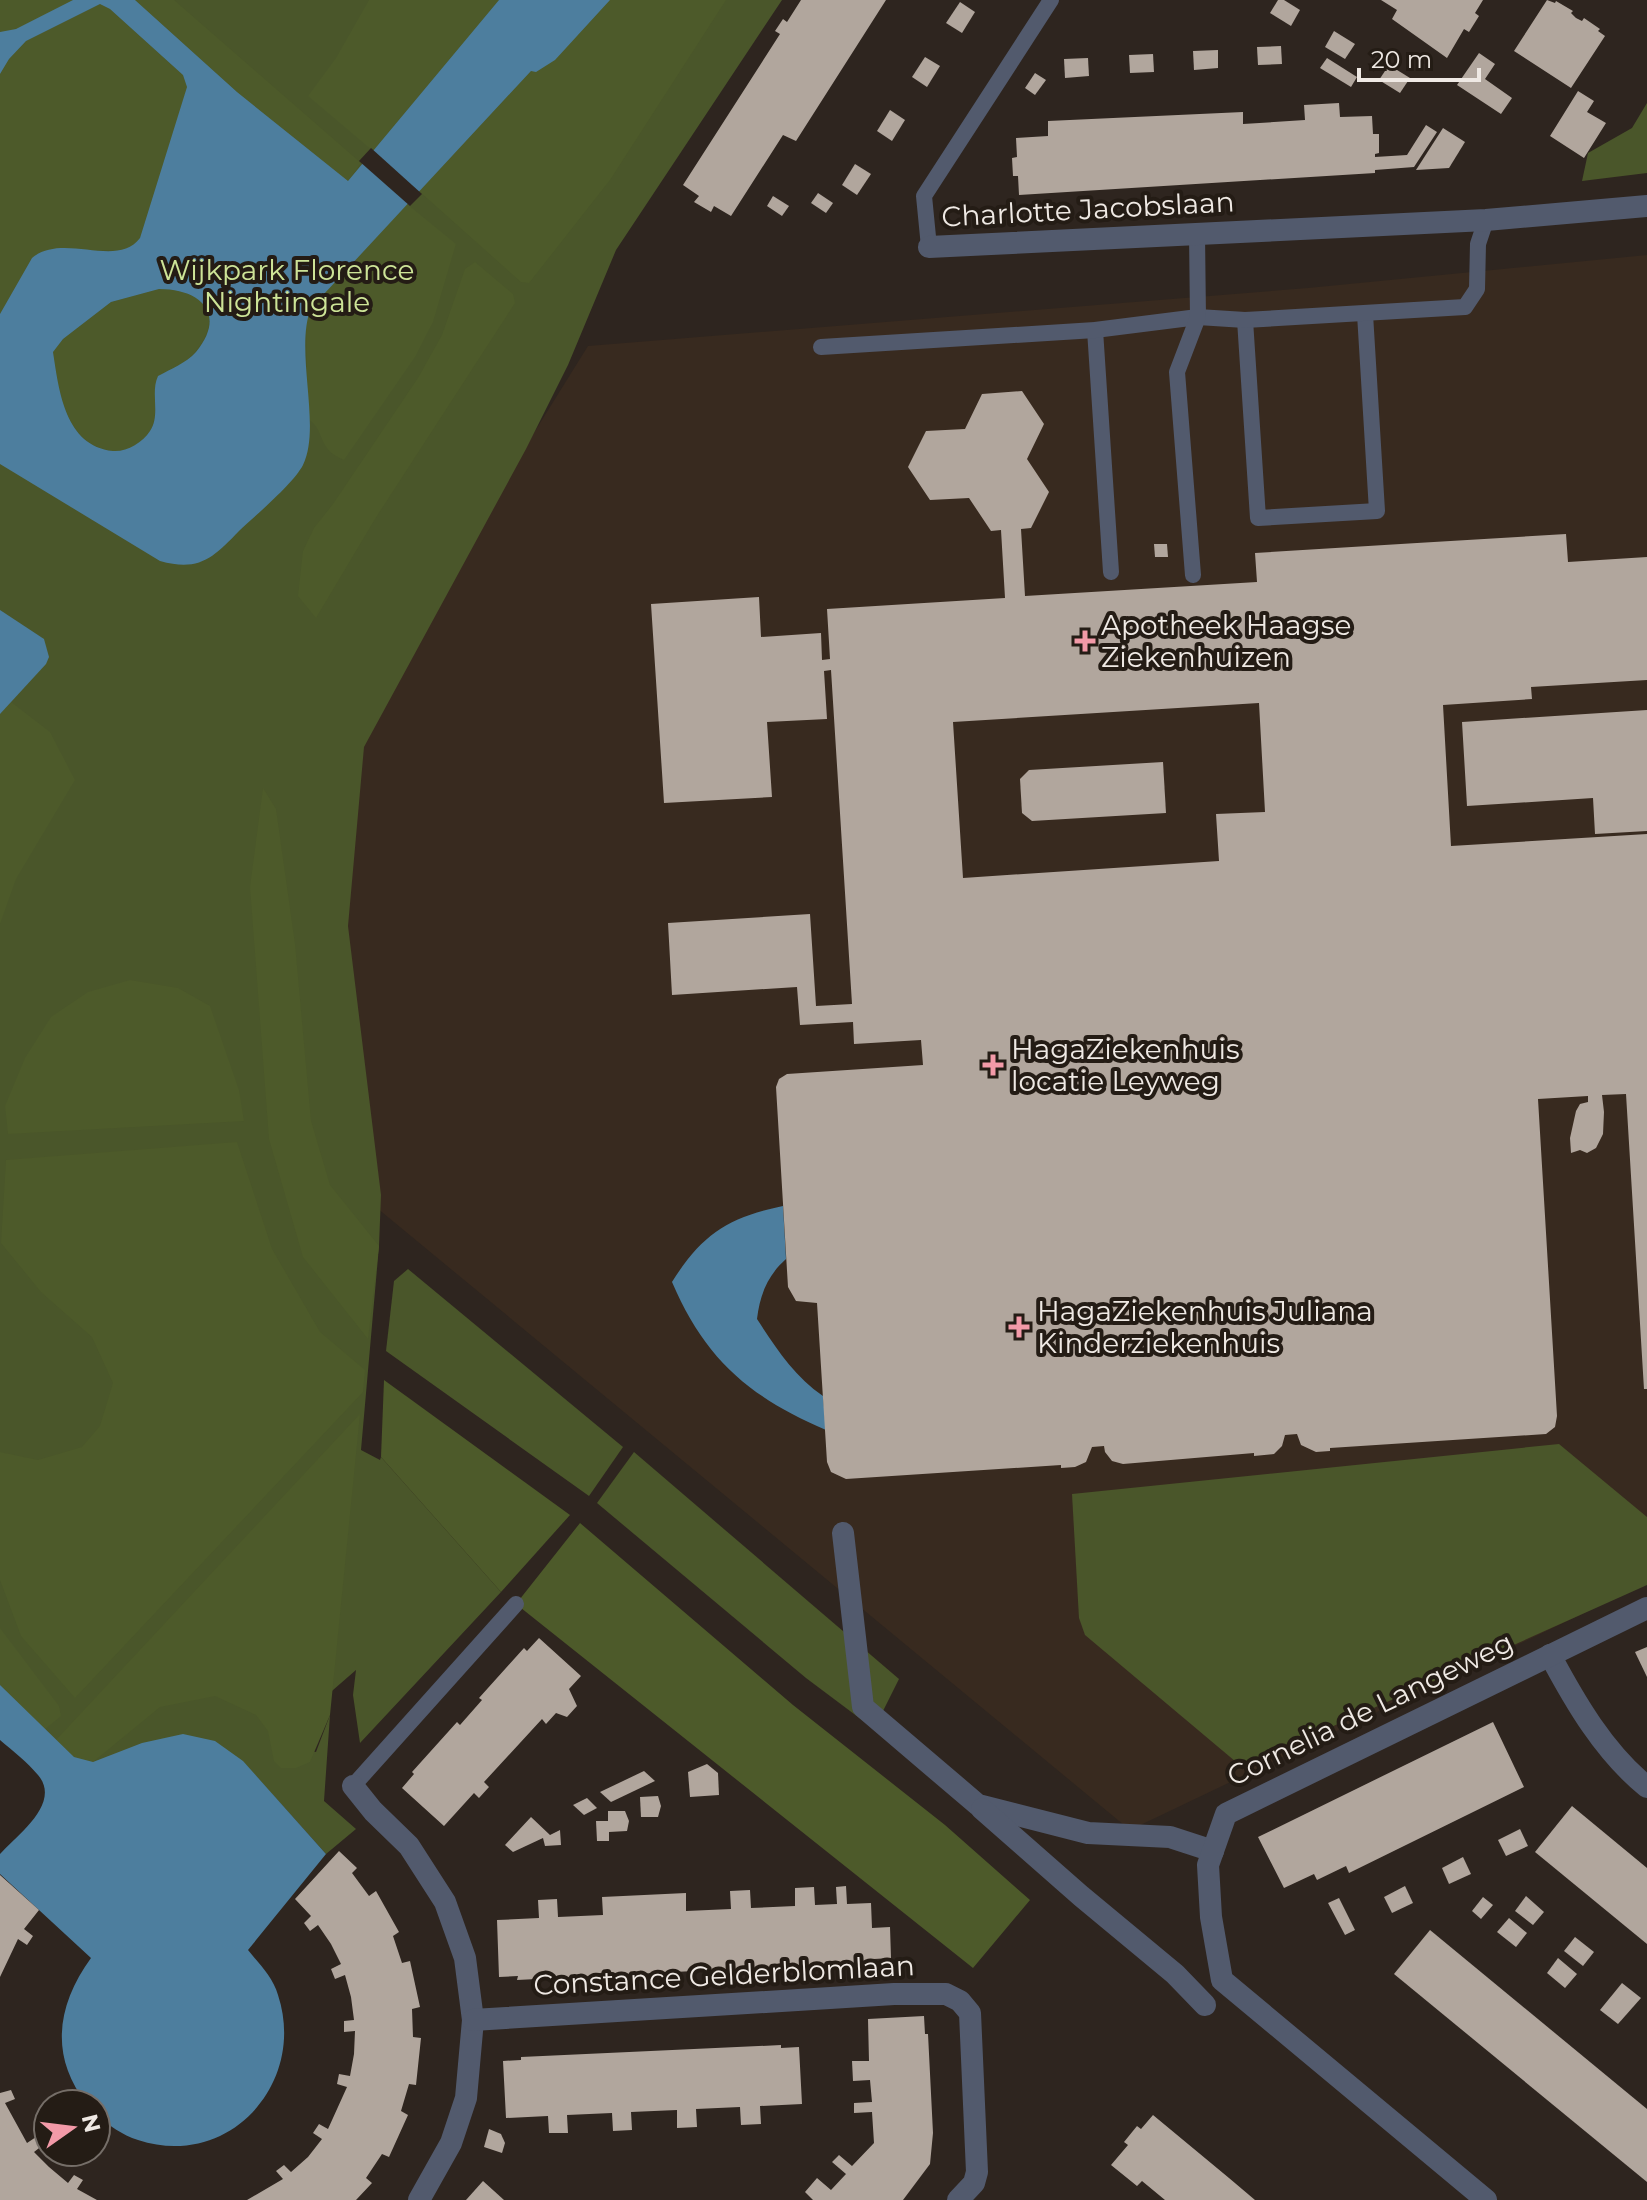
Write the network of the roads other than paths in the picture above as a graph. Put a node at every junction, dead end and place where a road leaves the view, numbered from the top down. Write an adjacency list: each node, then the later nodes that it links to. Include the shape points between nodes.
1 (1051, 0): 5 (lane, Charlotte Jacobslaan, via 924,196)
2 (1647, 206): 3 (street, Charlotte Jacobslaan)
3 (1486, 220): 4 (street, Charlotte Jacobslaan); 6 (lane, via 1478,244 1477,289 1465,307)
4 (1197, 234): 5 (street, Charlotte Jacobslaan); 7 (lane)
5 (929, 247)
6 (1365, 314): 8 (lane); 8 (lane, via 1377,511 1258,518)
7 (1198, 317): 8 (lane); 9 (lane); 12 (lane, via 1177,372)
8 (1245, 320)
9 (1095, 330): 10 (lane); 11 (lane)
10 (821, 347)
11 (1111, 572)
12 (1193, 575)
13 (843, 1533): 19 (street, via 863,1707)
14 (516, 1604): 17 (lane)
15 (1647, 1608): 16 (street, Cornelia de Langeweg)
16 (1550, 1655): 18 (street, Cornelia de Langeweg, via 1579,1710); 20 (street, Cornelia de Langeweg, via 1226,1814)
17 (353, 1786): 22 (street, via 409,1846 445,1902 465,1958)
18 (1647, 1787)
19 (978, 1805): 20 (street, via 1088,1833 1170,1837); 21 (street)
20 (1213, 1851): 25 (street, Cornelia de Langeweg, via 1208,1865 1211,1917 1222,1980)
21 (1205, 2005)
22 (473, 2020): 23 (street, via 466,2098 451,2143); 24 (street, Constance Gelderblomlaan, via 894,1994 952,1996 970,2013 978,2159 974,2183)
23 (419, 2200)
24 (958, 2200)
25 (1486, 2200)

